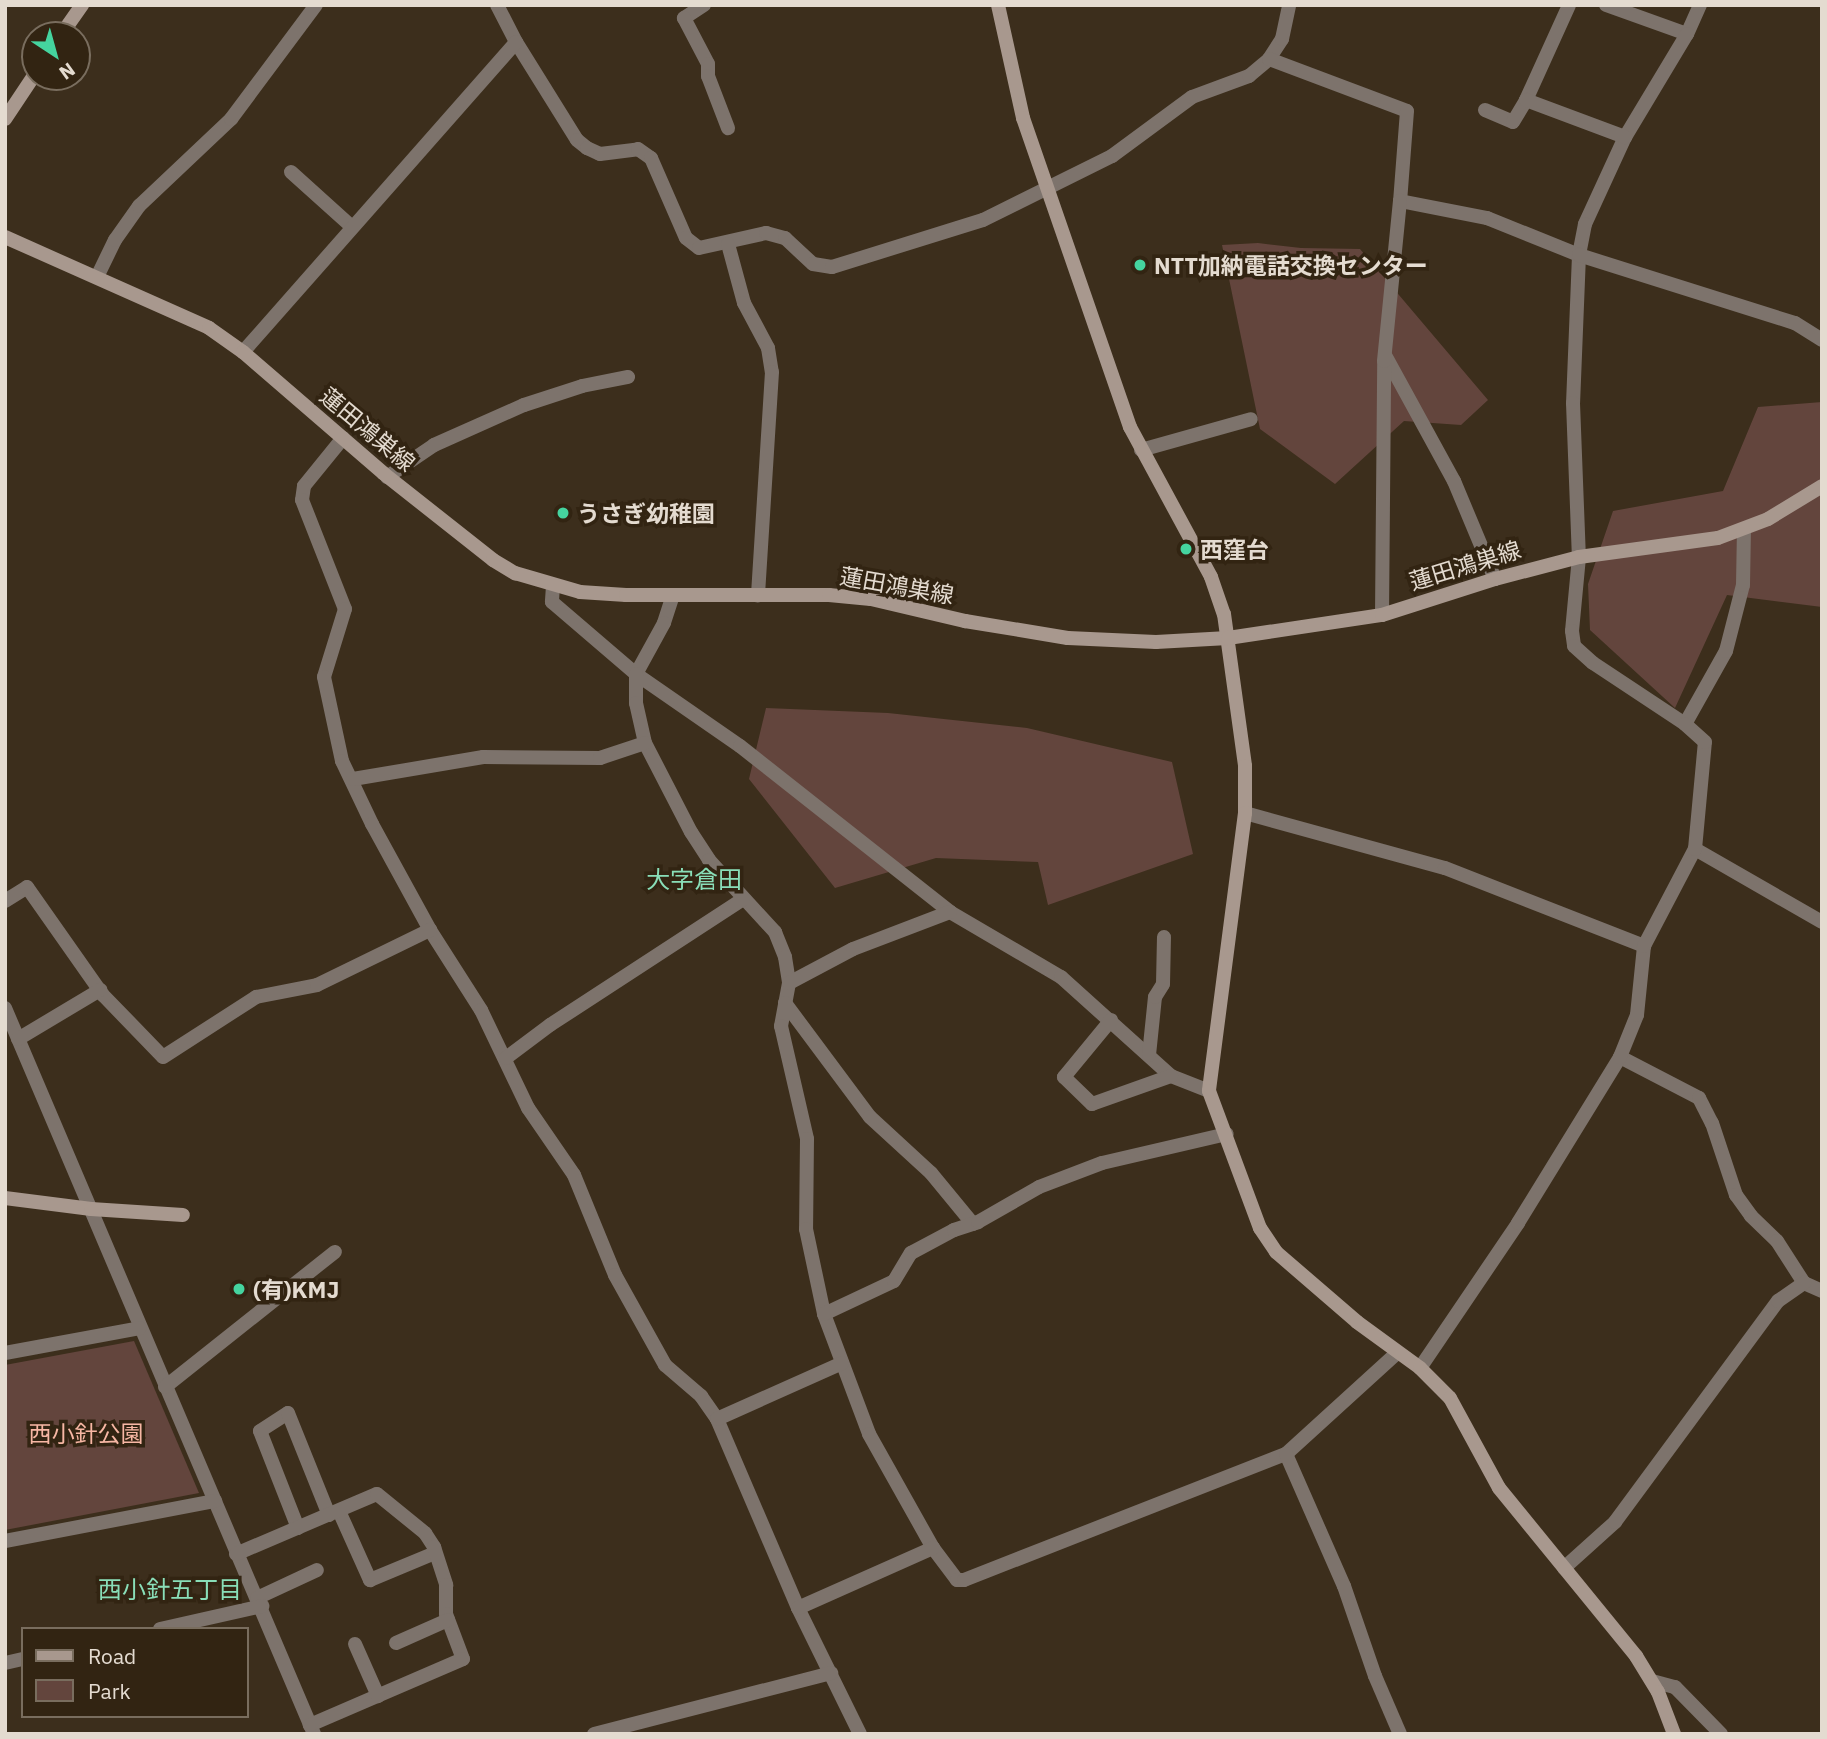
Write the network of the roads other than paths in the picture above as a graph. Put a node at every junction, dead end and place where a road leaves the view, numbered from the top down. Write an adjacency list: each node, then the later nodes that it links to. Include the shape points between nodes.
1 (82, 5): 10 (street)
2 (316, 5): 27 (street, via 230,119 139,206 115,240)
3 (497, 5): 12 (street)
4 (704, 5): 18 (street, via 684,18 708,64 708,76)
5 (998, 5): 21 (street, via 1010,72)
6 (1289, 5): 13 (street, via 1282,40)
7 (1569, 5): 15 (street)
8 (1606, 5): 11 (street)
9 (1700, 5): 11 (street)
10 (71, 21)
11 (1687, 34): 19 (street)
12 (516, 42): 23 (street); 25 (street, via 563,120 586,148 600,154 638,149 651,158 686,238 699,248)
13 (1269, 59): 21 (street, via 1249,76 1192,97 1112,156); 22 (street, via 1406,111)
14 (24, 91): 17 (street)
15 (1526, 100): 16 (street, via 1513,122); 19 (street)
16 (1485, 110)
17 (5, 119)
18 (728, 128)
19 (1625, 137): 26 (street, via 1585,224)
20 (290, 172): 23 (street)
21 (1046, 190): 25 (street, via 983,220 832,267 813,264 785,238 766,233); 34 (street)
22 (1400, 201): 26 (street, via 1488,218); 30 (street)
23 (352, 227): 29 (street)
24 (5, 237): 27 (street, 蓮田鴻巣線)
25 (728, 244): 42 (street, via 744,303 768,348 772,373)
26 (1579, 256): 28 (street, via 1743,305 1795,323); 38 (street, via 1573,403)
27 (97, 278): 29 (street, 蓮田鴻巣線, via 208,328)
28 (1822, 340)
29 (243, 352): 33 (street, 蓮田鴻巣線)
30 (1385, 354): 39 (street, via 1454,481); 43 (street)
31 (628, 377): 35 (street, via 524,405 434,445)
32 (1251, 419): 34 (street)
33 (343, 438): 35 (street, 蓮田鴻巣線); 48 (street, via 304,486 302,500 345,610 324,677 342,761)
34 (1141, 450): 44 (street, via 1211,577)
35 (387, 477): 40 (street, 蓮田鴻巣線, via 493,561)
36 (1822, 486): 37 (street, 蓮田鴻巣線)
37 (1744, 530): 38 (street, 蓮田鴻巣線, via 1679,546); 46 (street, via 1743,585 1726,652)
38 (1579, 557): 39 (street, 蓮田鴻巣線); 46 (street, via 1574,646)
39 (1496, 579): 43 (street, 蓮田鴻巣線)
40 (553, 586): 41 (street, 蓮田鴻巣線, via 580,592); 45 (street, via 552,602)
41 (673, 595): 42 (street, 蓮田鴻巣線); 45 (street, via 664,623)
42 (758, 596): 44 (street, 蓮田鴻巣線, via 871,599 1068,638)
43 (1382, 615): 44 (street, 蓮田鴻巣線)
44 (1228, 639): 49 (street, via 1245,766)
45 (636, 674): 47 (street, via 636,703); 53 (street, via 740,746)
46 (1685, 724): 50 (street, via 1705,742)
47 (645, 743): 48 (street, via 600,758 483,757); 51 (street, via 691,832)
48 (353, 779): 55 (street, via 372,824)
49 (1245, 813): 57 (street, via 1445,868); 68 (street)
50 (1695, 849): 54 (street); 57 (street)
51 (743, 899): 58 (street, via 775,932); 66 (street)
52 (5, 901): 59 (street, via 27,887)
53 (950, 912): 58 (street, via 853,949); 62 (street, via 1061,977)
54 (1822, 922)
55 (430, 930): 59 (street, via 317,985 256,997 163,1057); 66 (street)
56 (1164, 937): 64 (street, via 1163,984 1154,997)
57 (1644, 946): 65 (street, via 1637,1015)
58 (789, 983): 60 (street)
59 (100, 990): 63 (street)
60 (785, 1003): 73 (street, via 870,1117 930,1173); 77 (street, via 781,1026 807,1139 806,1229)
61 (5, 1008): 63 (street)
62 (1111, 1020): 64 (street); 67 (street, via 1063,1077 1092,1104)
63 (18, 1039): 71 (street)
64 (1149, 1055): 67 (street)
65 (1620, 1057): 75 (street, via 1699,1098 1736,1195 1777,1241); 82 (street, via 1518,1223)
66 (506, 1058): 84 (street, via 528,1108 574,1175 615,1275 665,1365 701,1396)
67 (1171, 1076): 68 (street)
68 (1209, 1091): 69 (street)
69 (1227, 1134): 73 (street, via 1102,1163 1039,1187); 80 (street, via 1260,1228 1276,1252)
70 (5, 1198): 71 (street)
71 (91, 1209): 72 (street); 78 (street)
72 (183, 1215)
73 (973, 1224): 77 (street, via 911,1253 894,1280)
74 (335, 1252): 83 (street)
75 (1804, 1283): 76 (street); 93 (street, via 1778,1301 1615,1522)
76 (1822, 1291)
77 (824, 1314): 81 (street)
78 (140, 1328): 79 (street); 83 (street)
79 (5, 1353)
80 (1397, 1353): 82 (street); 85 (street)
81 (842, 1363): 84 (street); 90 (street, via 869,1434)
82 (1420, 1368): 93 (street, via 1450,1398 1499,1488)
83 (165, 1387): 86 (street)
84 (718, 1419): 96 (street)
85 (1286, 1454): 90 (street, via 964,1580 957,1580); 107 (street, via 1344,1586 1374,1676)
86 (215, 1501): 89 (street); 92 (street)
87 (334, 1513): 88 (street); 88 (street, via 288,1413 260,1431); 91 (street, via 377,1494 425,1533); 91 (street, via 370,1580)
88 (298, 1528): 92 (street)
89 (5, 1541)
90 (933, 1548): 96 (street)
91 (435, 1553): 97 (street, via 446,1585)
92 (236, 1554): 95 (street)
93 (1564, 1568): 102 (street)
94 (317, 1570): 95 (street)
95 (260, 1602): 98 (street); 104 (street)
96 (798, 1608): 101 (street)
97 (448, 1620): 99 (street); 103 (street, via 463,1660)
98 (167, 1627)
99 (396, 1643)
100 (355, 1644): 103 (street)
101 (831, 1673): 105 (street); 106 (street)
102 (1652, 1681): 108 (street); 109 (street, via 1675,1687)
103 (378, 1696): 104 (street)
104 (312, 1729)
105 (594, 1734)
106 (860, 1734)
107 (1400, 1734)
108 (1674, 1734)
109 (1721, 1734)

